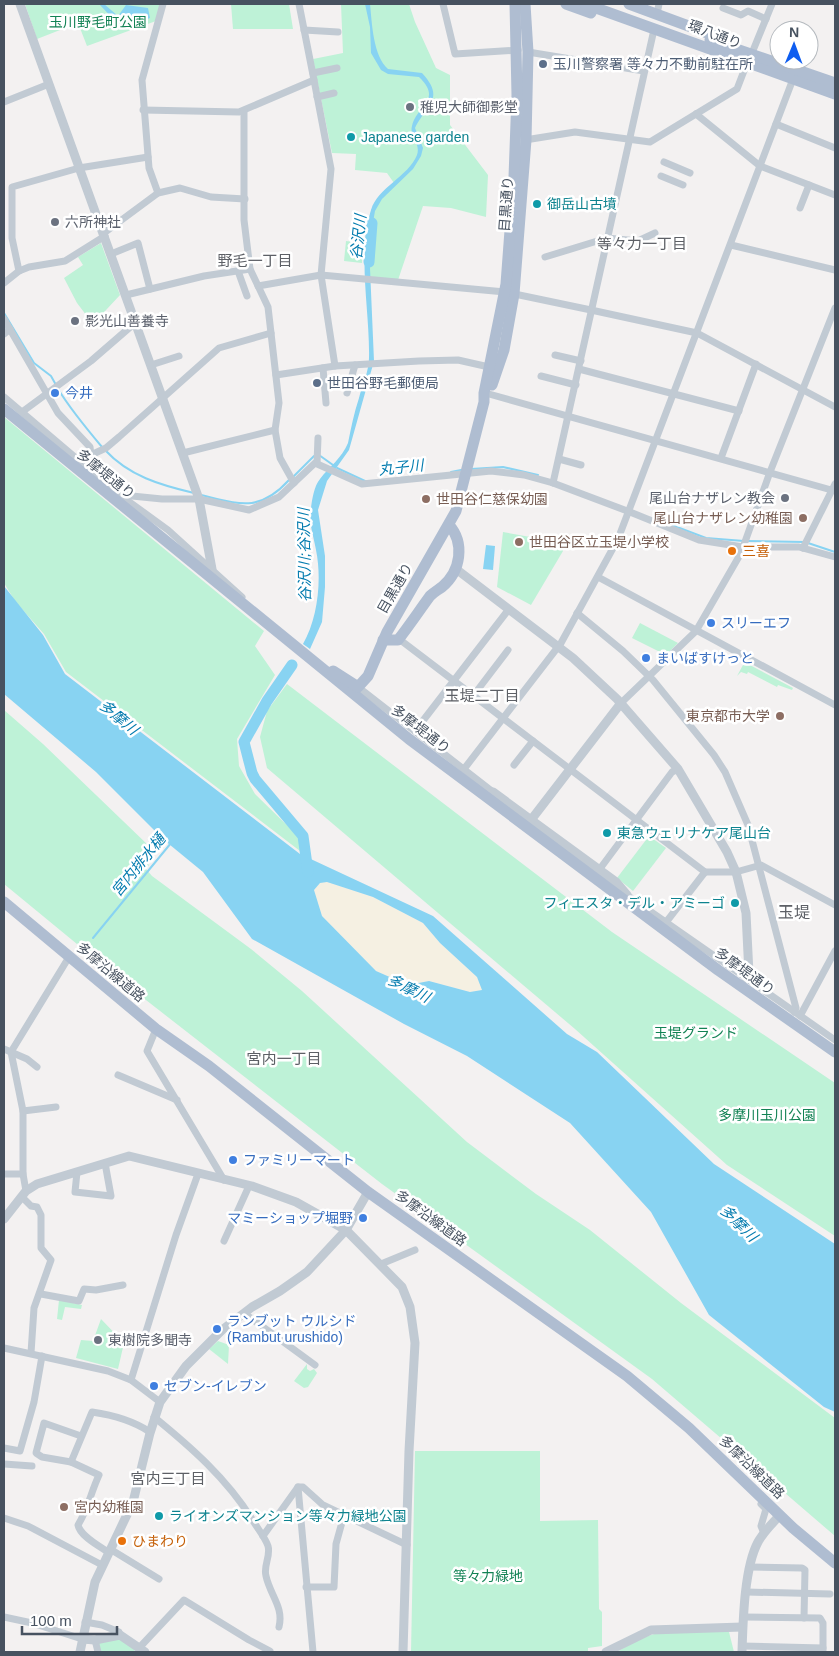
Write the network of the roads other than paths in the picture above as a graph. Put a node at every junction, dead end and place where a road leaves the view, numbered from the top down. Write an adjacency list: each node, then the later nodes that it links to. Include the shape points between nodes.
1 (20, 4): 25 (street)
2 (163, 4): 30 (street, via 142,80)
3 (299, 4): 15 (street)
4 (443, 4): 18 (street, via 455,54)
5 (515, 4): 18 (main road, 目黒通り)
6 (525, 4): 18 (main road, 目黒通り)
7 (566, 4): 17 (main road)
8 (585, 4): 19 (main road, 環八通り)
9 (607, 4): 19 (main road, 環八通り)
10 (629, 4): 13 (main road)
11 (772, 4): 14 (street)
12 (724, 8): 14 (street, via 741,15 748,11)
13 (658, 9): 19 (main road, via 717,36)
14 (766, 19): 19 (street)
15 (304, 30): 16 (street); 22 (street)
16 (338, 32)
17 (652, 34): 19 (main road, via 710,55); 21 (street)
18 (523, 51): 21 (street); 34 (main road, 目黒通り)
19 (749, 58): 23 (main road, 環八通り); 24 (main road, 環八通り); 32 (street, via 737,89)
20 (337, 68): 22 (street)
21 (644, 72): 35 (street)
22 (313, 76): 28 (street); 31 (street)
23 (793, 79): 27 (main road, 環八通り); 33 (street)
24 (835, 83)
25 (49, 84): 29 (street); 40 (street)
26 (334, 93): 28 (street)
27 (835, 94)
28 (317, 97): 59 (street, via 331,169)
29 (4, 102)
30 (143, 110): 31 (street); 37 (street)
31 (244, 111): 47 (street)
32 (696, 114): 35 (street, via 651,142); 39 (street)
33 (776, 124): 36 (street); 39 (street)
34 (520, 140): 35 (street, via 575,132); 63 (main road, 目黒通り)
35 (628, 140): 51 (street)
36 (835, 148)
37 (148, 157): 40 (street); 45 (street)
38 (664, 162): 41 (street)
39 (760, 166): 44 (street); 52 (street)
40 (79, 168): 50 (street); 57 (street, via 12,187 12,238)
41 (690, 173)
42 (661, 176): 43 (street)
43 (683, 185)
44 (809, 185): 46 (street); 48 (street)
45 (158, 193): 47 (street, via 180,188 211,197); 50 (street)
46 (835, 195)
47 (245, 199): 55 (street)
48 (800, 208)
49 (655, 233): 51 (street, via 638,241)
50 (104, 234): 53 (street); 57 (street, via 64,261)
51 (607, 238): 54 (street); 67 (street)
52 (731, 245): 56 (street); 72 (street)
53 (111, 254): 62 (street, via 138,243); 64 (street)
54 (545, 257)
55 (250, 269): 58 (street); 61 (street)
56 (835, 270)
57 (19, 271): 60 (street)
58 (238, 271): 62 (street); 65 (street)
59 (322, 275): 61 (street); 63 (street); 79 (street)
60 (4, 283)
61 (258, 286): 71 (street, via 268,307)
62 (150, 289): 64 (street)
63 (510, 293): 67 (street); 81 (main road, 目黒通り); 91 (main road, 目黒通り, via 504,350)
64 (126, 295): 69 (street)
65 (247, 296)
66 (835, 308): 85 (street)
67 (591, 310): 72 (street); 78 (street)
68 (4, 319): 70 (street)
69 (136, 322): 76 (street); 87 (street)
70 (7, 331): 87 (street)
71 (271, 333): 82 (street); 90 (street, via 219,348)
72 (697, 333): 75 (street); 88 (street)
73 (555, 355): 78 (street)
74 (179, 356): 76 (street)
75 (756, 364): 85 (street); 95 (street)
76 (151, 365): 90 (street)
77 (355, 365): 79 (street); 81 (street, via 458,360); 86 (street)
78 (580, 365): 84 (street); 88 (street)
79 (335, 366): 80 (street)
80 (322, 368): 82 (street); 92 (street)
81 (490, 368): 91 (main road, 目黒通り)
82 (276, 376): 98 (street, via 279,403)
83 (541, 376): 84 (street)
84 (576, 385): 97 (street)
85 (803, 390): 93 (street); 109 (street)
86 (347, 393)
87 (46, 394): 96 (street); 101 (street)
88 (674, 394): 95 (street); 100 (street)
89 (4, 397): 96 (street)
90 (163, 398): 101 (street); 102 (street)
91 (487, 398): 97 (street); 107 (main road, 目黒通り)
92 (326, 403)
93 (835, 407)
94 (4, 409): 125 (main road, 多摩堤通り)
95 (739, 411): 103 (street)
96 (22, 412): 108 (street)
97 (568, 417): 100 (street); 104 (street)
98 (274, 430): 102 (street); 110 (street, via 280,458)
99 (318, 438): 105 (street)
100 (657, 440): 103 (street); 115 (street)
101 (93, 454): 108 (street)
102 (183, 454): 114 (street)
103 (721, 458): 109 (street)
104 (559, 459): 106 (street); 111 (street)
105 (317, 463): 107 (street, via 362,484); 110 (street)
106 (581, 465)
107 (467, 470): 111 (street); 116 (main road, 目黒通り)
108 (93, 472): 113 (street)
109 (770, 472): 112 (street); 117 (street)
110 (291, 479): 114 (street, via 279,497 249,510)
111 (554, 480): 115 (street)
112 (834, 488): 118 (street)
113 (122, 495): 114 (street, via 162,499); 120 (street)
114 (199, 497): 120 (street)
115 (631, 509): 117 (street, via 699,540); 122 (street)
116 (449, 525): 121 (main road, via 457,535); 128 (main road, 目黒通り)
117 (744, 544): 118 (street); 126 (street)
118 (805, 544): 119 (street)
119 (835, 557)
120 (212, 569): 125 (street, via 248,602)
121 (456, 569): 123 (street); 127 (main road)
122 (598, 577): 124 (street); 126 (street)
123 (509, 609): 129 (street); 133 (street)
124 (577, 613): 129 (street); 132 (street)
125 (253, 614): 131 (main road, 多摩堤通り)
126 (696, 631): 132 (street); 137 (street)
127 (399, 639): 128 (main road, via 396,642); 133 (street)
128 (383, 640): 134 (main road, 目黒通り, via 368,676)
129 (558, 646): 136 (street); 138 (street)
130 (508, 650): 135 (street)
131 (319, 667): 134 (main road, via 333,671); 152 (main road, 多摩堤通り, via 409,739)
132 (649, 676): 136 (street); 148 (street, via 725,772 748,824)
133 (454, 680): 135 (street); 139 (street)
134 (358, 687): 139 (street)
135 (473, 696): 138 (street)
136 (621, 703): 142 (street); 143 (street)
137 (835, 705)
138 (503, 719): 140 (street); 144 (street)
139 (415, 732): 144 (street)
140 (533, 741): 141 (street); 142 (street)
141 (514, 765)
142 (570, 768): 146 (street); 147 (street)
143 (678, 769): 147 (street, via 672,772); 151 (street)
144 (464, 770): 145 (street)
145 (493, 792): 146 (street)
146 (531, 820): 149 (street)
147 (637, 820): 149 (street); 150 (street)
148 (759, 865): 151 (street); 154 (street); 159 (street)
149 (599, 870): 152 (street)
150 (705, 872): 151 (street); 155 (street)
151 (736, 872): 158 (street, via 747,922 749,974)
152 (625, 898): 155 (street); 163 (main road, 多摩堤通り)
153 (4, 902): 157 (main road, 多摩沿線道路)
154 (835, 905)
155 (667, 921): 158 (street)
156 (835, 950): 159 (street)
157 (69, 957): 160 (main road, 多摩沿線道路); 162 (street)
158 (746, 979): 159 (street)
159 (797, 1014): 161 (street)
160 (156, 1029): 166 (street, via 147,1051); 176 (main road, 多摩沿線道路, via 209,1066)
161 (835, 1040)
162 (7, 1051): 164 (street); 168 (street)
163 (835, 1052)
164 (37, 1067)
165 (118, 1075): 166 (street)
166 (177, 1100): 174 (street)
167 (56, 1108): 168 (street)
168 (23, 1111): 172 (street)
169 (105, 1163): 170 (street); 170 (street, via 110,1196 75,1192); 173 (street, via 129,1156)
170 (77, 1172): 177 (street, via 37,1184)
171 (4, 1174): 172 (street)
172 (23, 1174): 177 (street)
173 (198, 1174): 174 (street); 190 (street)
174 (224, 1180): 175 (street)
175 (249, 1186): 179 (street, via 296,1202); 180 (street)
176 (368, 1192): 179 (street); 202 (main road, 多摩沿線道路, via 627,1376 689,1428)
177 (24, 1194): 178 (street); 184 (street, via 32,1206 38,1207 41,1248 51,1260)
178 (4, 1219)
179 (346, 1230): 182 (street); 185 (street, via 307,1272)
180 (224, 1241)
181 (415, 1250): 182 (street)
182 (381, 1264): 206 (street, via 402,1287 408,1299 415,1333)
183 (123, 1285): 184 (street, via 84,1290 80,1301)
184 (41, 1294): 187 (street, via 34,1308)
185 (244, 1313): 189 (street); 191 (street, via 186,1366)
186 (4, 1348): 187 (street)
187 (31, 1354): 188 (street)
188 (42, 1356): 190 (street, via 95,1367); 195 (street, via 34,1402 20,1451)
189 (315, 1365)
190 (131, 1380): 191 (street)
191 (160, 1402): 192 (street)
192 (154, 1417): 193 (street); 205 (street, via 202,1456 237,1496)
193 (150, 1432): 194 (street, via 139,1424 114,1415 92,1412); 207 (street, via 133,1502)
194 (81, 1436): 196 (street); 196 (street, via 44,1424 36,1453)
195 (4, 1448)
196 (71, 1462): 207 (street, via 99,1475 88,1509 78,1525 89,1538)
197 (4, 1464): 198 (street)
198 (32, 1466)
199 (298, 1486): 201 (street, via 322,1506); 205 (street); 212 (street)
200 (757, 1501): 204 (street, via 766,1509 761,1526)
201 (344, 1515): 206 (street); 212 (street, via 336,1544 334,1587)
202 (780, 1515): 204 (street); 208 (main road, 多摩沿線道路)
203 (4, 1518): 209 (street, via 28,1526)
204 (764, 1532): 210 (street)
205 (263, 1536): 220 (street, via 269,1554 265,1574 279,1605)
206 (407, 1545): 232 (street)
207 (109, 1550): 209 (street); 211 (street)
208 (835, 1563)
209 (102, 1564): 219 (street)
210 (750, 1566): 213 (street); 214 (street, via 802,1568 805,1570)
211 (159, 1579)
212 (306, 1586): 231 (street)
213 (747, 1592): 214 (street); 217 (street)
214 (804, 1593): 215 (street); 218 (street)
215 (830, 1594)
216 (4, 1617): 223 (street)
217 (744, 1617): 218 (street); 221 (street)
218 (804, 1618): 227 (street, via 822,1620)
219 (85, 1622): 222 (street, via 112,1628); 223 (street)
220 (279, 1627)
221 (742, 1627): 225 (street); 233 (street, via 651,1630)
222 (120, 1635): 224 (street); 226 (street)
223 (82, 1639): 224 (street); 229 (street)
224 (95, 1640): 230 (street)
225 (742, 1649): 227 (street)
226 (139, 1650): 228 (street, via 184,1600)
227 (823, 1650)
228 (270, 1651)
229 (80, 1652)
230 (98, 1652)
231 (313, 1652)
232 (403, 1652)
233 (606, 1652)

